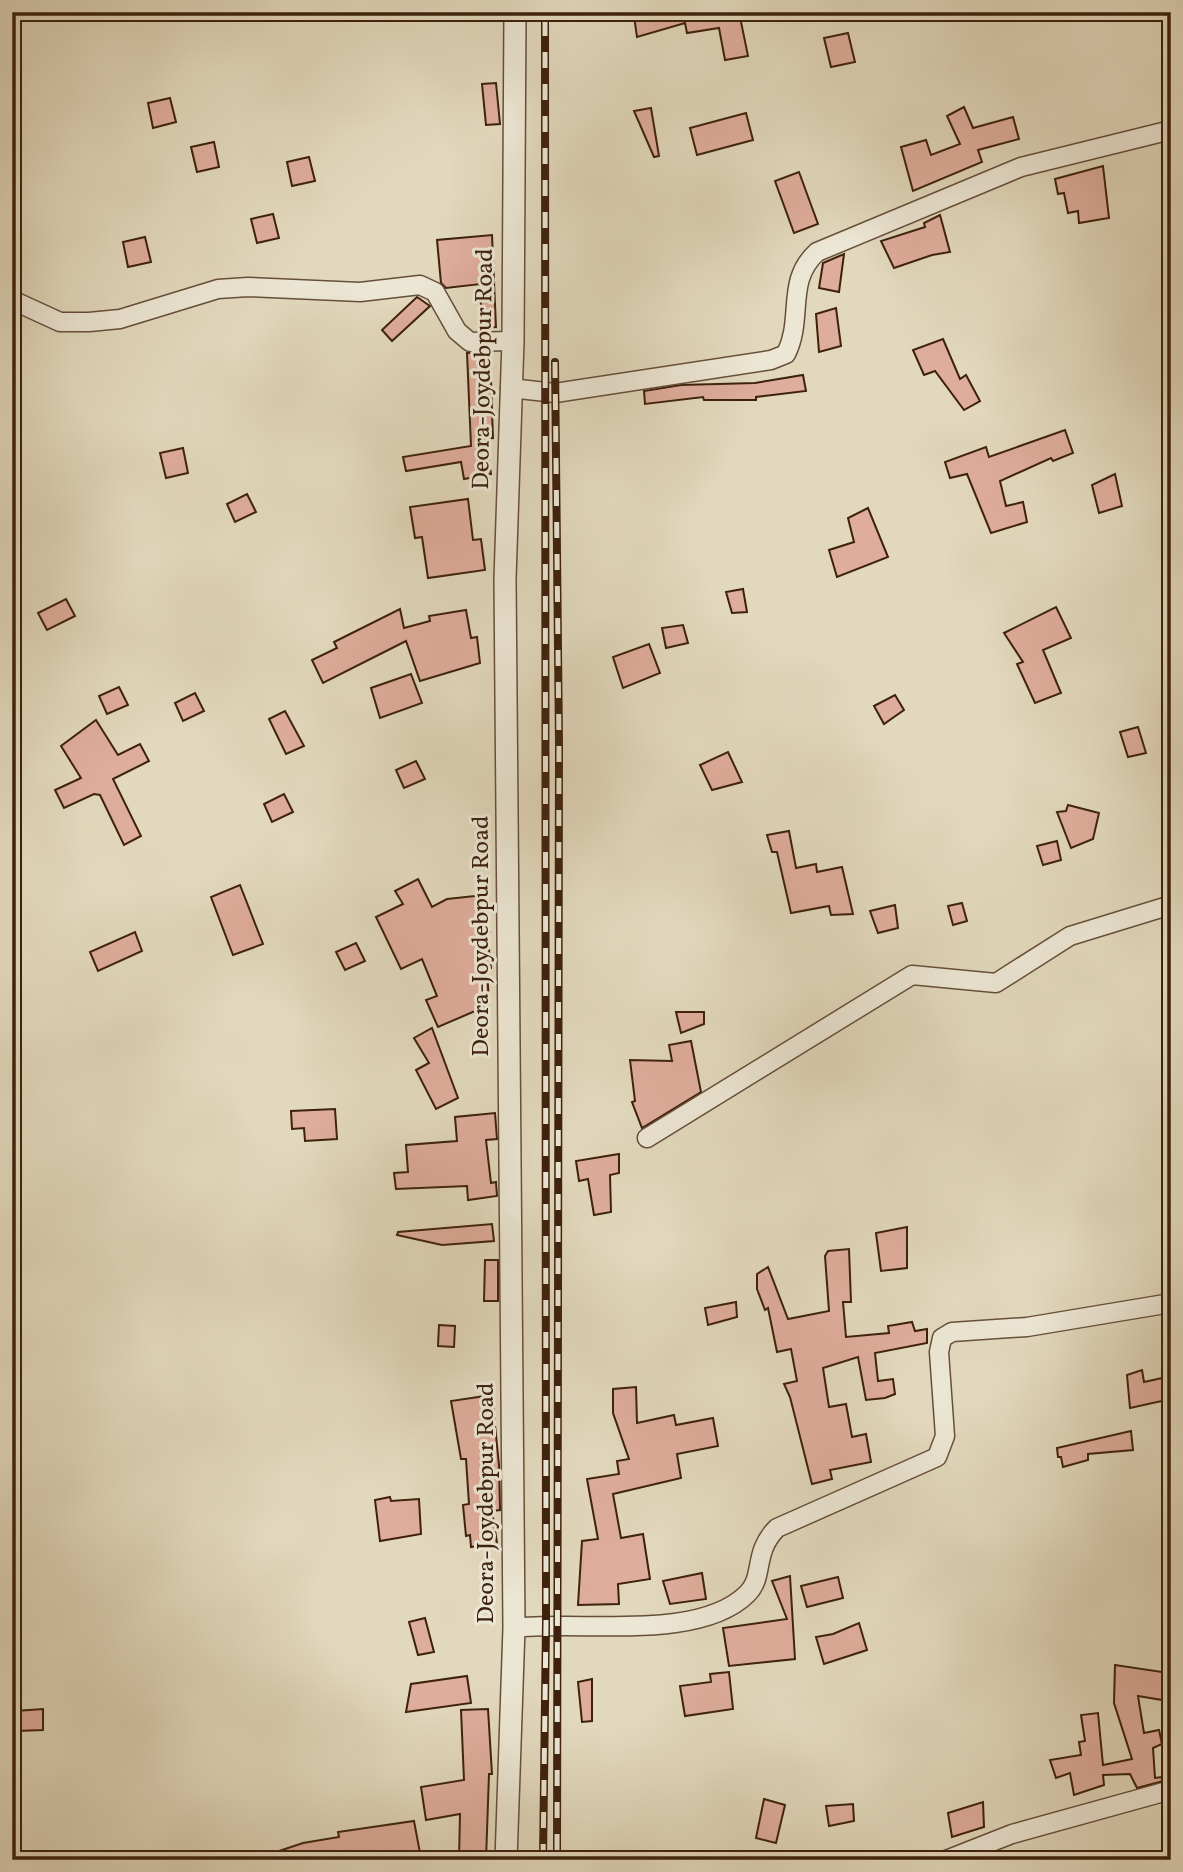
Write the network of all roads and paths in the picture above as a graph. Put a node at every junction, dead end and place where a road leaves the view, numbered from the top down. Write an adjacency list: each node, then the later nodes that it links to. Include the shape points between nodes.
1 (515, 12): 4 (street, Deora-Joydebpur Road)
2 (1171, 130): 5 (street, via 1021,167 817,252 798,277 793,340 786,354 771,360 555,393)
3 (12, 300): 4 (street, via 60,322 89,322 120,318 218,289 359,292 421,285 435,292 457,331 470,342)
4 (513, 341): 5 (street, Deora-Joydebpur Road)
5 (510, 388): 9 (street, Deora-Joydebpur Road, via 505,579)
6 (1171, 905): 7 (street, via 1070,936 996,983 912,975)
7 (647, 1138)
8 (1171, 1303): 9 (street, via 1027,1327 952,1332 942,1338 945,1436 937,1457 777,1528 764,1541 750,1592 727,1609 665,1625 558,1623)
9 (514, 1628): 11 (street, Deora-Joydebpur Road)
10 (1171, 1790): 12 (street, via 1012,1834)
11 (506, 1860)
12 (946, 1860)

